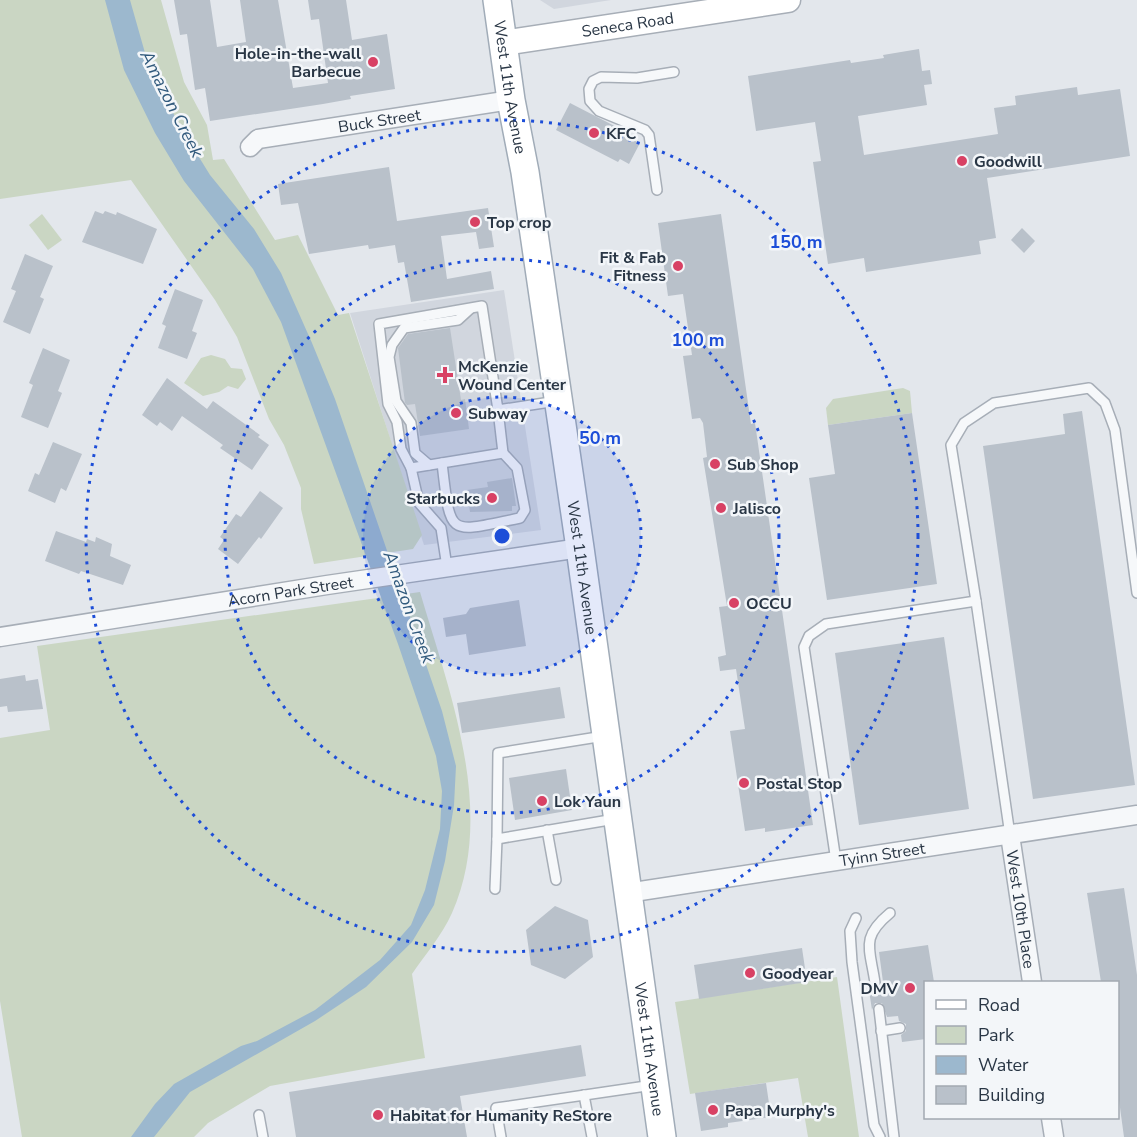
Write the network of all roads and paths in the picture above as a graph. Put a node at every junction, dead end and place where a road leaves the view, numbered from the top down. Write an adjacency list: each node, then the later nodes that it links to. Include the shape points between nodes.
1 (496, 0): 3 (main road, West 11th Avenue)
2 (788, 0): 3 (main road, Seneca Road)
3 (503, 43): 5 (main road, West 11th Avenue)
4 (674, 72): 7 (lane, via 637,78 608,76 593,81 589,88 590,101 599,111 649,135)
5 (511, 100): 6 (street, Buck Street, via 258,140); 9 (main road, West 11th Avenue)
6 (250, 147)
7 (657, 190)
8 (477, 307): 10 (lane); 13 (lane, via 458,320 404,328 392,345 389,357 396,401 411,423 415,453); 14 (lane, via 379,324 388,404)
9 (558, 401): 10 (lane); 15 (main road, West 11th Avenue)
10 (498, 410): 11 (lane)
11 (503, 453): 12 (lane); 12 (lane, via 517,468 525,510 520,518 467,529 457,527 448,515)
12 (442, 463): 13 (lane)
13 (429, 465): 14 (lane)
14 (411, 468): 16 (lane, via 419,503 441,528)
15 (580, 548): 16 (street, Acorn Park Street); 20 (main road, West 11th Avenue)
16 (447, 567): 19 (street, Acorn Park Street)
17 (1137, 593): 18 (lane, via 1115,430 1105,403 1089,388 994,403 964,423 951,445)
18 (976, 601): 24 (lane); 26 (lane, via 826,624 809,636 804,647)
19 (0, 637)
20 (606, 736): 22 (main road, West 11th Avenue); 25 (lane, via 498,753)
21 (1137, 815): 24 (street, Tyinn Street)
22 (617, 818): 23 (lane); 29 (main road, West 11th Avenue)
23 (547, 830): 25 (lane); 27 (lane)
24 (1010, 835): 26 (street, Tyinn Street); 32 (street, West 10th Place)
25 (497, 839): 28 (lane)
26 (836, 861): 29 (street, Tyinn Street)
27 (556, 880)
28 (495, 889)
29 (627, 893): 37 (main road, West 11th Avenue)
30 (890, 913): 33 (lane, via 869,935)
31 (856, 918): 45 (lane, via 850,931 852,962 874,1125)
32 (1032, 981)
33 (875, 983)
34 (879, 1009): 36 (lane)
35 (900, 1028): 36 (lane)
36 (881, 1031): 46 (lane)
37 (655, 1084): 38 (lane); 44 (main road, West 11th Avenue)
38 (584, 1095): 42 (lane, via 496,1108); 43 (lane)
39 (259, 1115): 41 (lane)
40 (1051, 1119): 47 (street)
41 (263, 1137)
42 (501, 1137)
43 (591, 1137)
44 (662, 1137)
45 (880, 1137)
46 (894, 1137)
47 (1054, 1137)

